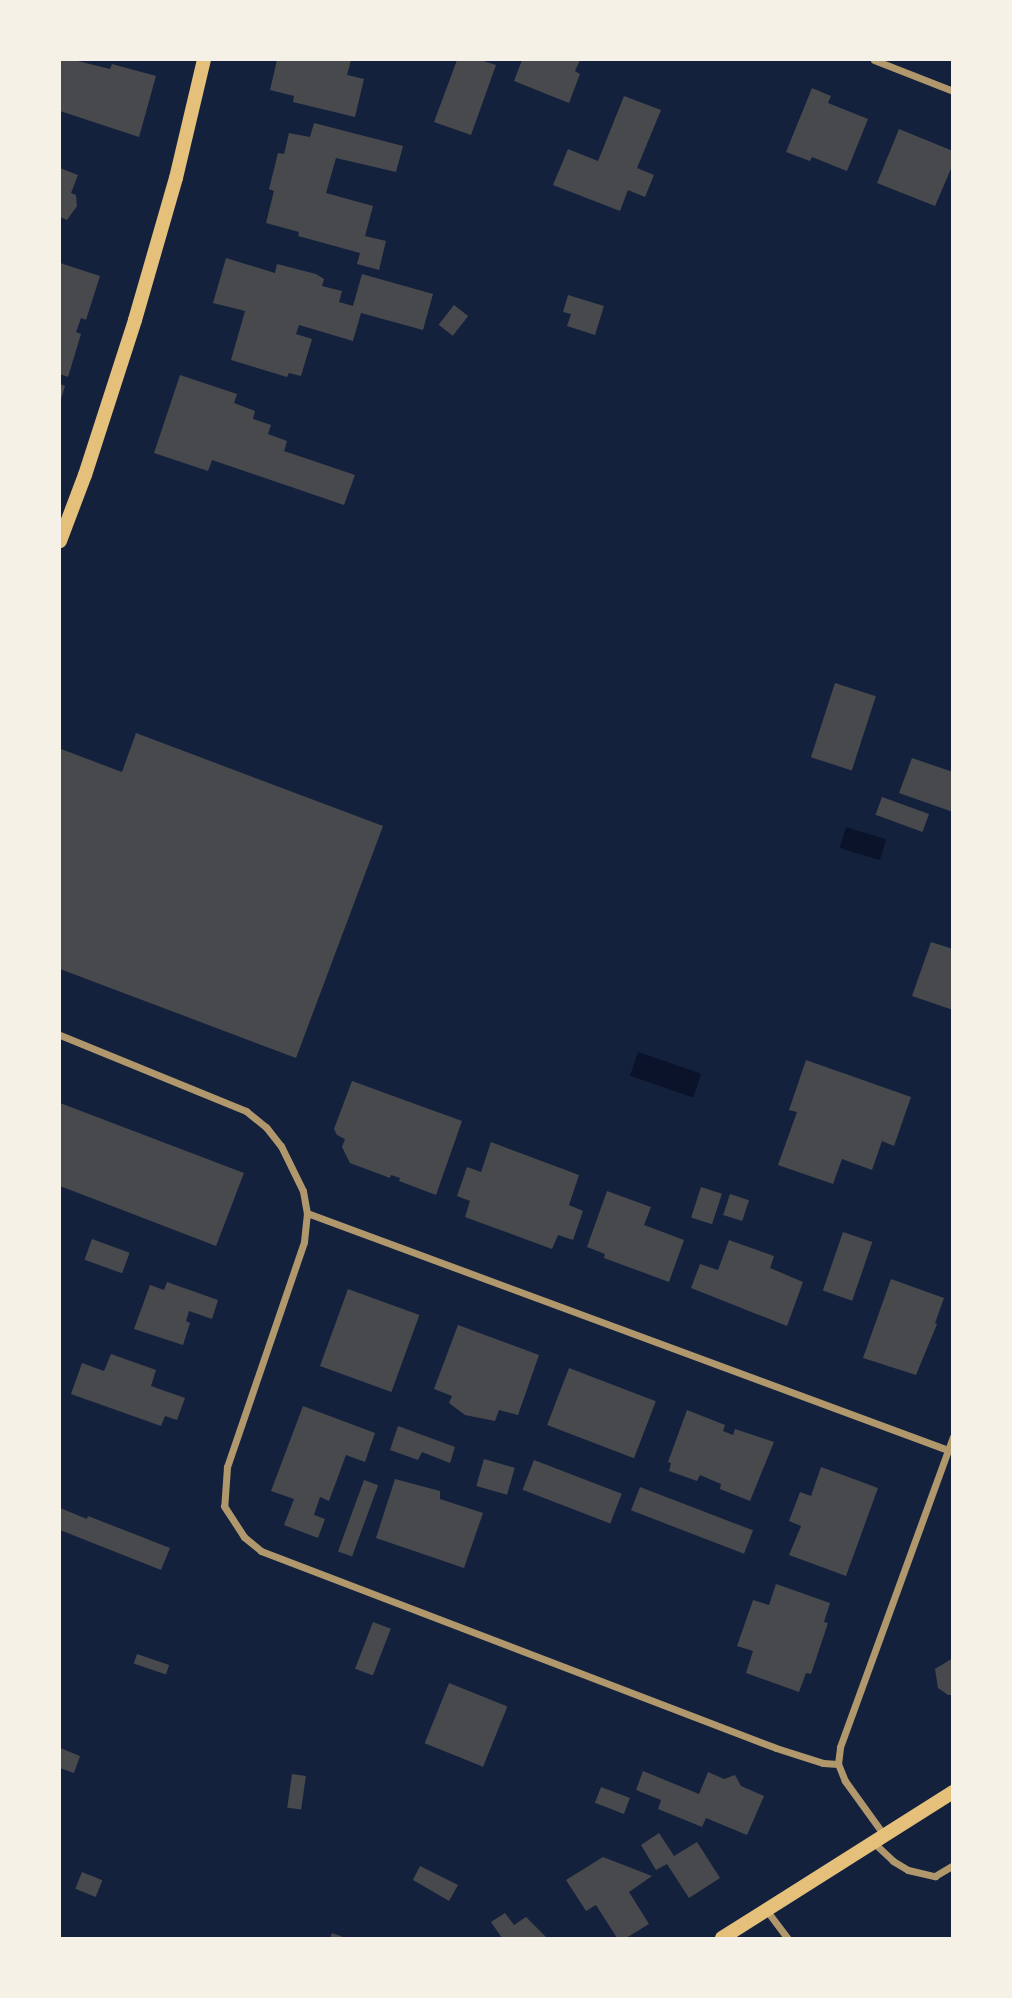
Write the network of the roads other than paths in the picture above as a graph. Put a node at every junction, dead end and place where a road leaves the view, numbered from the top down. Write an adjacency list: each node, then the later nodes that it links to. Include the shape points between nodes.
1 (204, 60): 4 (main road, via 135,320)
2 (874, 60): 3 (street)
3 (953, 91)
4 (60, 541)
5 (60, 1035): 6 (street, via 246,1111 281,1146 303,1191)
6 (307, 1213): 8 (street); 9 (street, via 304,1242 227,1466 224,1506 244,1537 261,1551 763,1743)
7 (953, 1437): 8 (street)
8 (948, 1450): 9 (street, via 847,1726)
9 (838, 1764): 11 (street)
10 (953, 1792): 11 (main road)
11 (879, 1838): 12 (street, via 893,1861 908,1870 935,1876); 13 (main road)
12 (953, 1865)
13 (766, 1910): 14 (main road); 15 (street)
14 (722, 1938)
15 (787, 1938)

